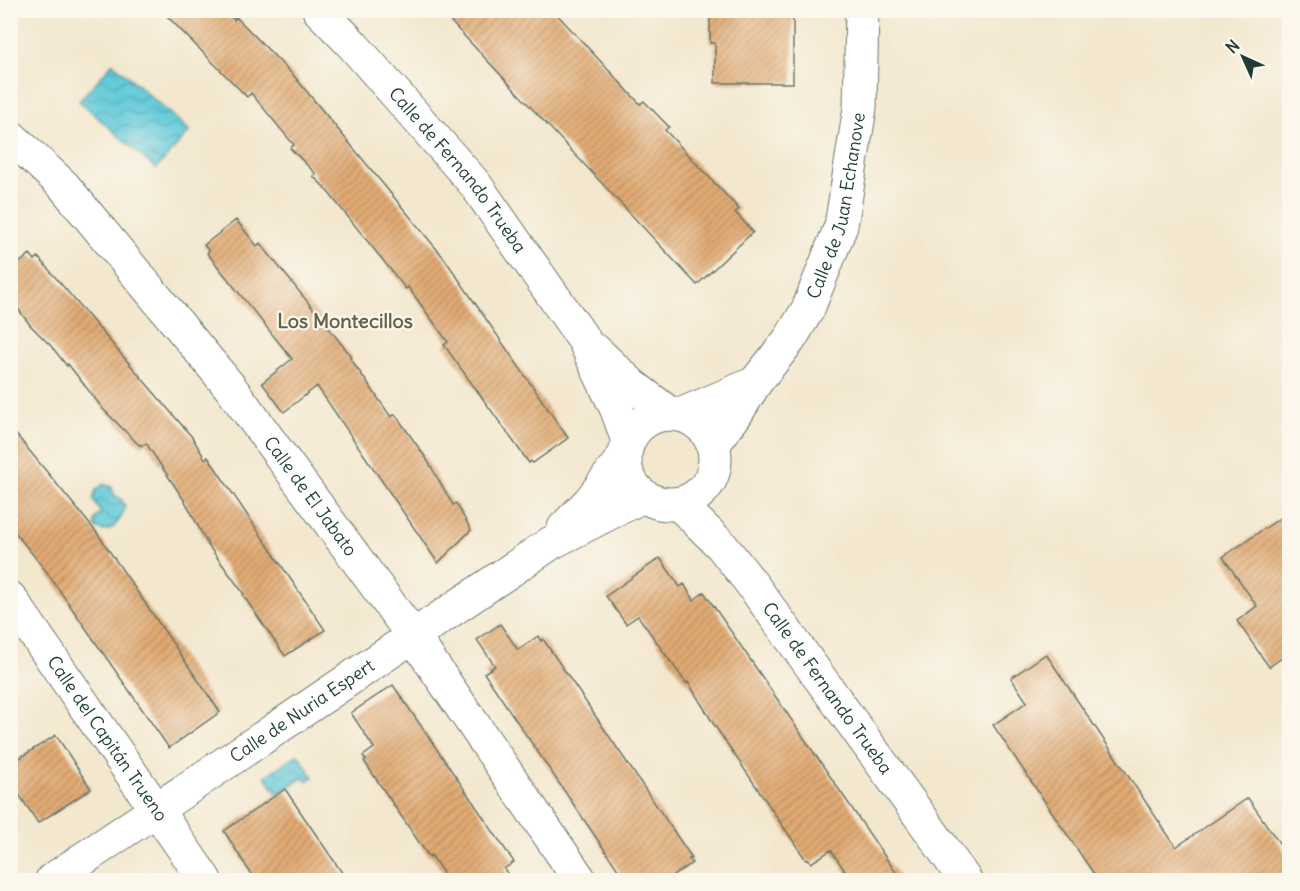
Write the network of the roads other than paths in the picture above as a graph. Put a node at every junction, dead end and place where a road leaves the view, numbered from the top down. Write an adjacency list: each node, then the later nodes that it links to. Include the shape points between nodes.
1 (320, 10): 4 (street, Calle de Fernando Trueba, via 475,184)
2 (862, 10): 5 (street, Calle de Juan Echanove, via 860,108 841,226 808,309)
3 (10, 136): 13 (street, Calle de El Jabato, via 63,185 230,387)
4 (584, 340): 6 (street, Calle de Fernando Trueba, via 632,385); 8 (street, Calle de Fernando Trueba, via 617,410)
5 (755, 383): 6 (street, Calle de Juan Echanove); 7 (street, Calle de Juan Echanove)
6 (675, 414): 7 (street, via 694,421 706,431); 8 (street, via 645,421 635,430)
7 (713, 445): 10 (street, via 713,476 693,498)
8 (626, 449): 9 (street, via 626,471); 11 (street, Calle de Nuria Espert, via 590,501)
9 (643, 496): 10 (street, via 666,505); 11 (street, Calle de Nuria Espert)
10 (679, 504): 18 (street, Calle de Fernando Trueba, via 721,545 751,583)
11 (551, 543): 13 (street, Calle de Nuria Espert)
12 (10, 598): 14 (street, Calle del Capitán Trueno)
13 (413, 636): 14 (street, Calle de Nuria Espert); 17 (street, Calle de El Jabato)
14 (156, 809): 15 (street, Calle de Nuria Espert); 16 (street, Calle del Capitán Trueno)
15 (52, 880)
16 (205, 880)
17 (580, 880)
18 (965, 880)

